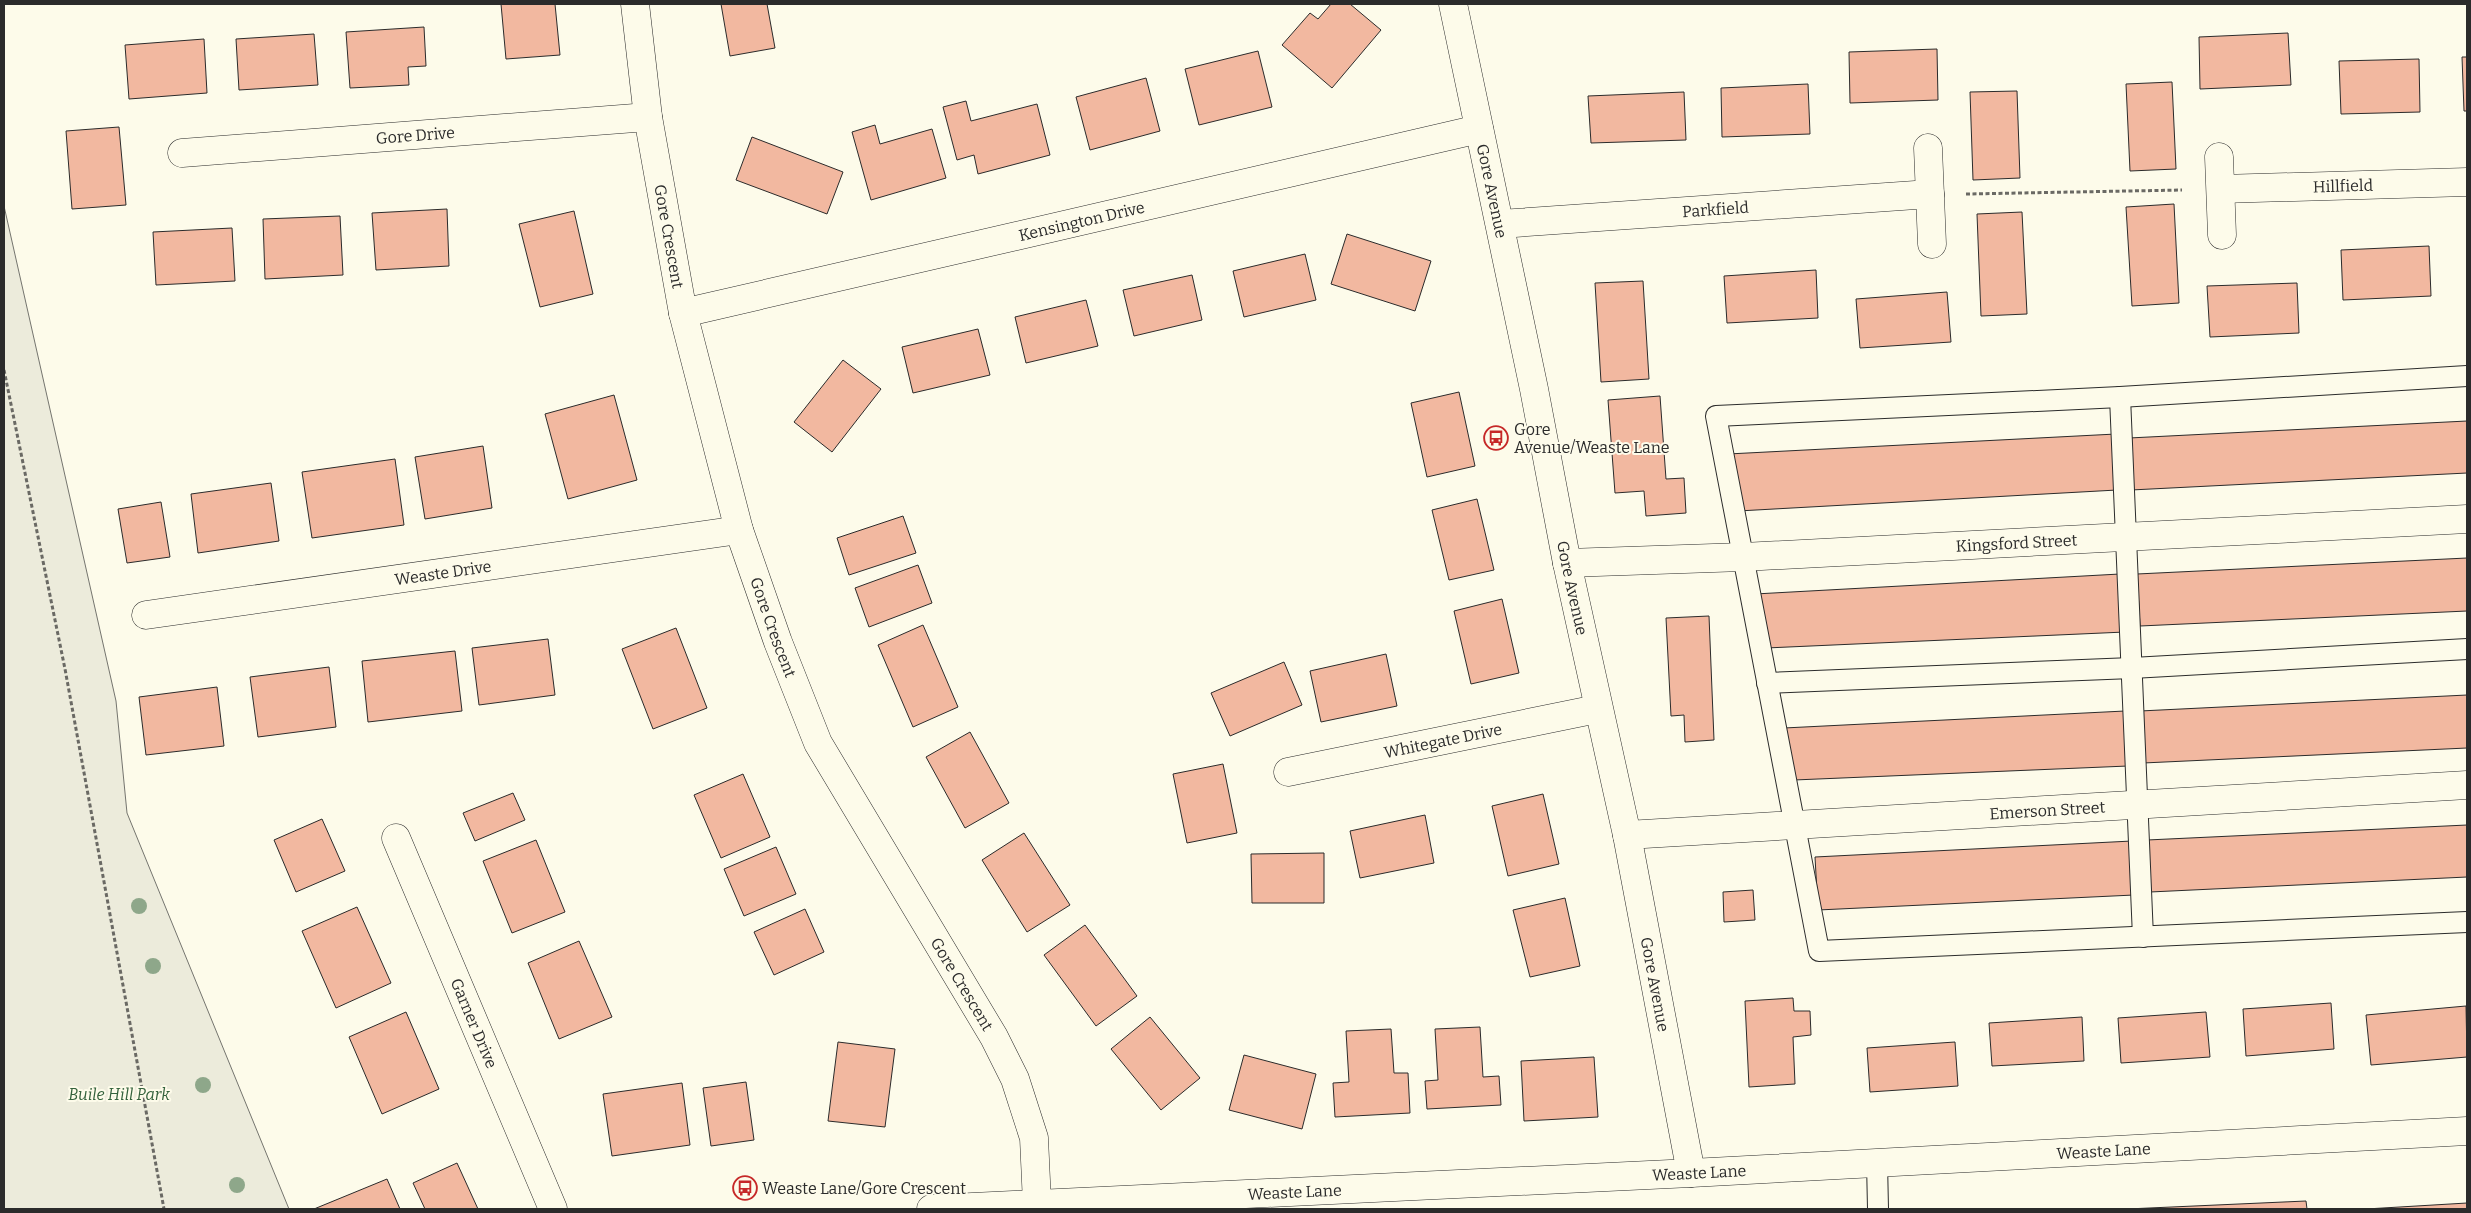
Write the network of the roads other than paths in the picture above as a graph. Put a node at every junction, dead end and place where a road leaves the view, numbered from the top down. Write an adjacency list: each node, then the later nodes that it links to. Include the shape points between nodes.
1 (635, 4): 3 (street, Gore Crescent)
2 (1453, 4): 4 (street, Gore Avenue)
3 (648, 117): 6 (street, Gore Drive); 14 (street, Gore Crescent)
4 (1479, 129): 11 (street, Gore Avenue); 14 (street, Kensington Drive)
5 (1928, 148): 10 (street)
6 (182, 152)
7 (2220, 157): 9 (street)
8 (2467, 182): 9 (street, Hillfield)
9 (2221, 189): 12 (street)
10 (1930, 194): 11 (street, Parkfield); 13 (street)
11 (1500, 224): 21 (street, Gore Avenue)
12 (2222, 235)
13 (1932, 244)
14 (683, 313): 18 (street, Gore Crescent)
15 (2467, 376): 16 (lane)
16 (2120, 397): 19 (lane); 20 (lane, via 1716,416)
17 (2467, 519): 19 (street, Kingsford Street)
18 (739, 530): 22 (street, Weaste Drive); 38 (street, Gore Crescent, via 818,743 994,1037 1015,1079 1034,1138)
19 (2126, 538): 20 (street, Kingsford Street); 24 (lane)
20 (1743, 558): 21 (street, Kingsford Street); 25 (lane)
21 (1567, 563): 26 (street, Gore Avenue)
22 (146, 615)
23 (2467, 649): 24 (lane)
24 (2132, 668): 25 (lane); 29 (lane)
25 (1767, 683): 30 (lane)
26 (1597, 709): 27 (street, Whitegate Drive); 31 (street, Gore Avenue)
27 (1288, 772)
28 (2467, 785): 29 (street, Emerson Street)
29 (2138, 804): 30 (street, Emerson Street); 34 (lane)
30 (1795, 825): 31 (street, Emerson Street); 34 (lane, via 1819,951)
31 (1627, 835): 37 (street, Gore Avenue)
32 (396, 838): 40 (street, Garner Drive)
33 (2467, 922): 34 (lane)
34 (2143, 937)
35 (2467, 1131): 36 (street, Weaste Lane)
36 (1877, 1162): 37 (street, Weaste Lane); 42 (lane)
37 (1691, 1173): 39 (street, Weaste Lane)
38 (1037, 1203): 39 (street, Weaste Lane); 41 (street, Weaste Lane)
39 (1175, 1203)
40 (553, 1209)
41 (931, 1209)
42 (1878, 1209)

